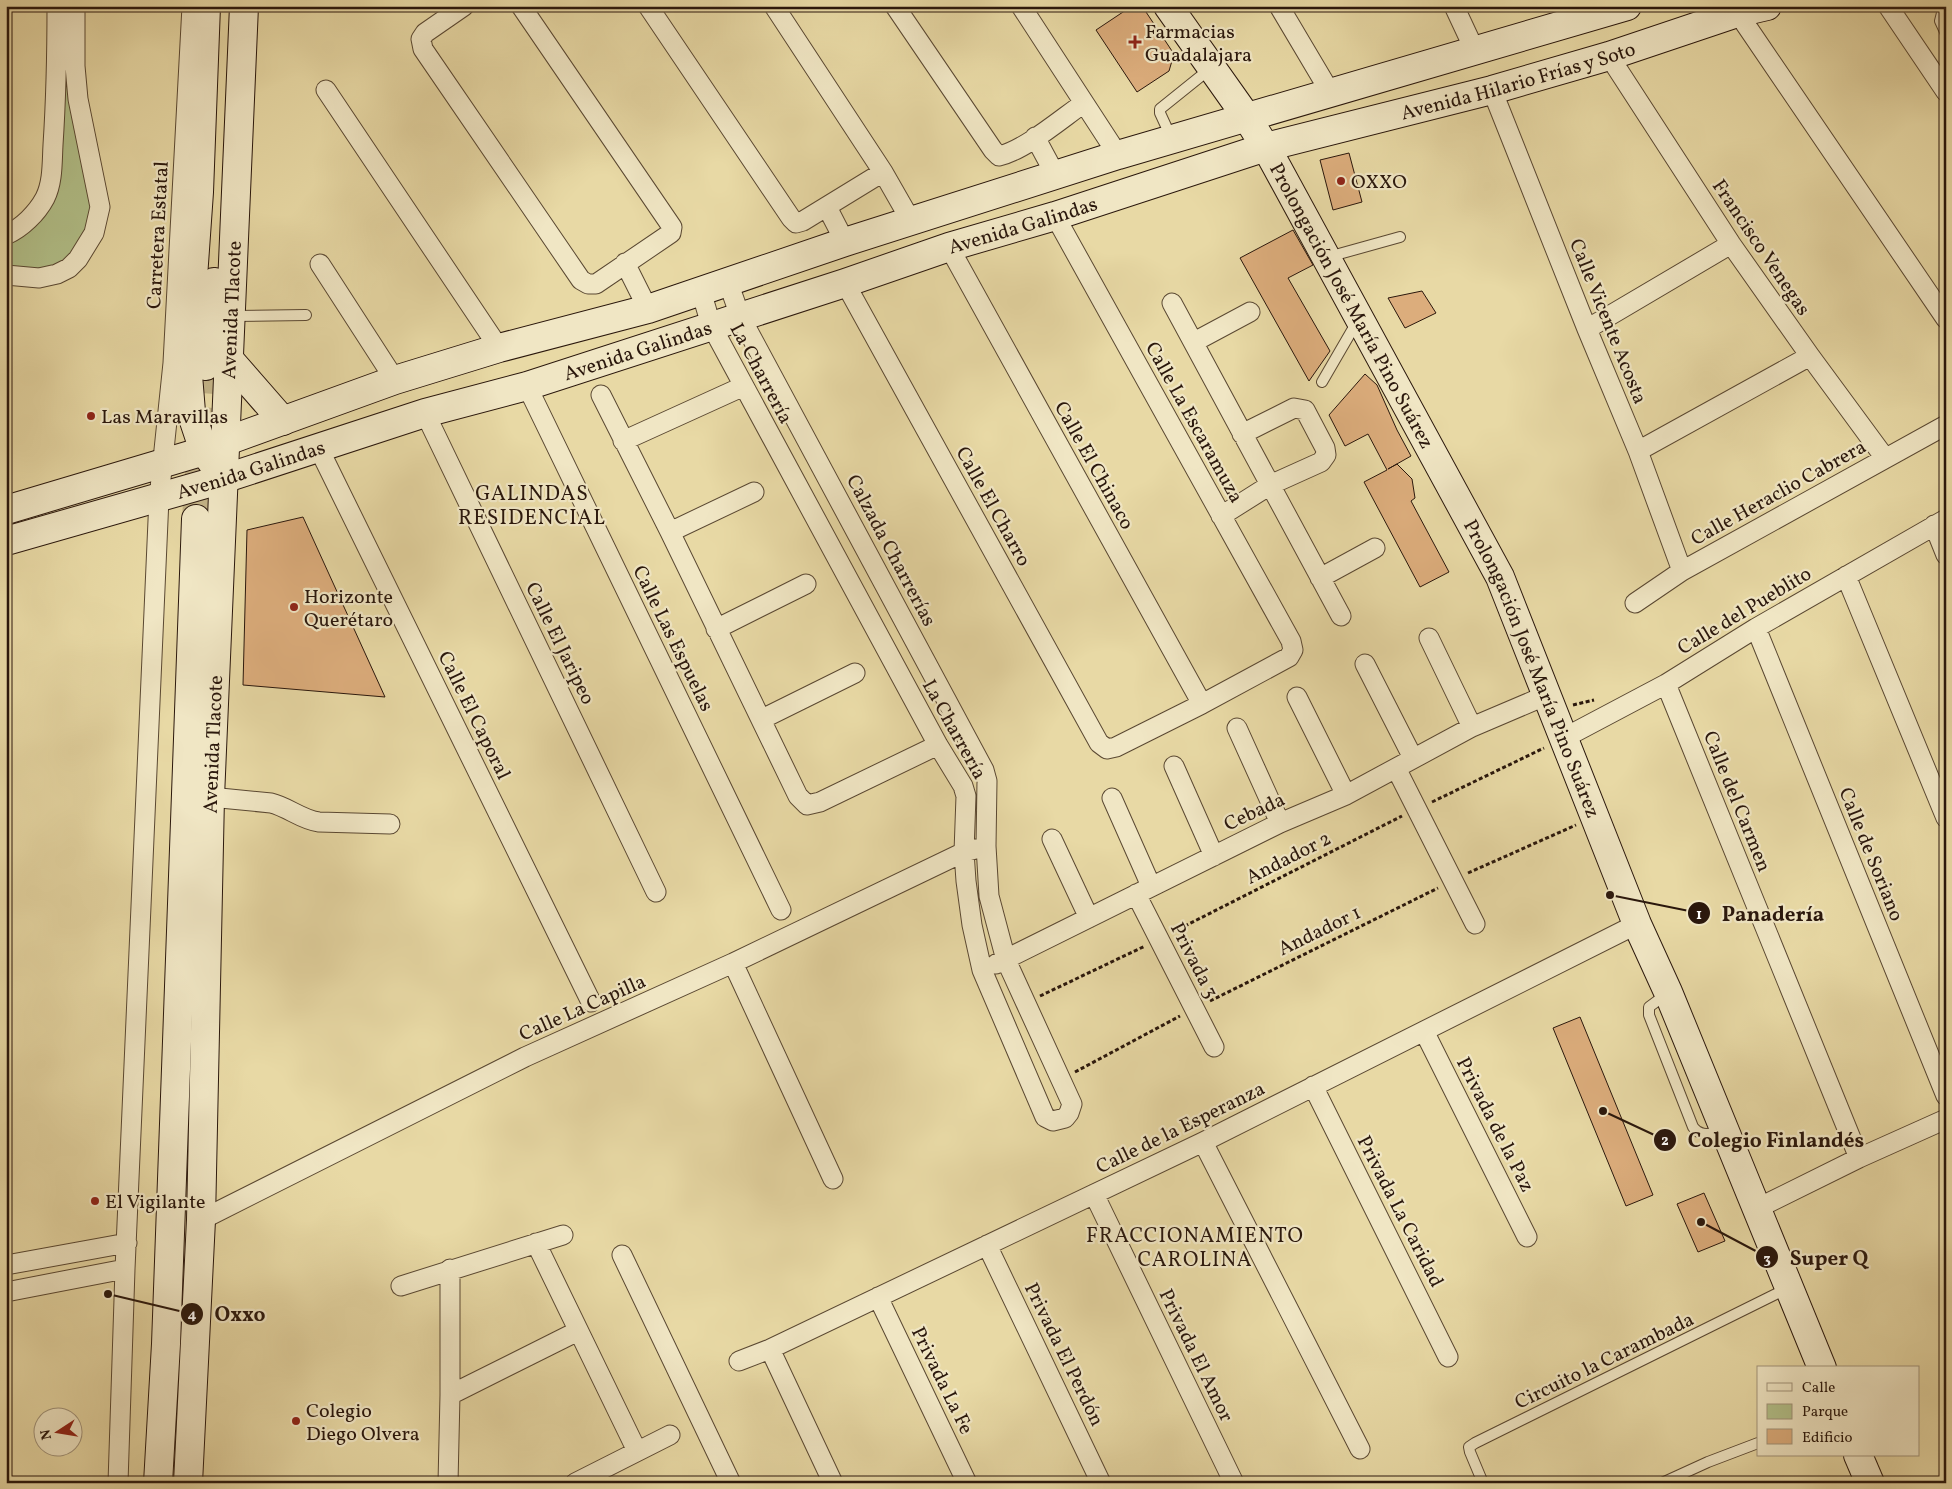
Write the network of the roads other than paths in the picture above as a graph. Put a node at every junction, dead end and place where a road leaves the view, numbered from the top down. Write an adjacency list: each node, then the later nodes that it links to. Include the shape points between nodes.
1 (57, 6): 42 (street, via 57,92 50,184 35,212)
2 (75, 6): 50 (street, via 78,99 100,207 94,233 78,259 57,274 39,278)
3 (192, 6): 82 (street, Carretera Estatal, via 173,363)
4 (206, 6): 78 (main road, via 199,192 187,362 191,412)
5 (219, 6): 38 (main road, Avenida Tlacote)
6 (232, 6): 38 (main road)
7 (244, 6): 58 (main road, Avenida Tlacote)
8 (464, 6): 49 (street, via 426,33 421,39 423,49 581,280 596,284)
9 (521, 6): 49 (street, via 672,227 671,233)
10 (648, 6): 39 (street, via 790,218 796,223 803,221)
11 (774, 6): 36 (street)
12 (895, 6): 32 (street, via 992,150 999,156 1009,154)
13 (1021, 6): 30 (street)
14 (1168, 6): 25 (main road, Prolongación José María Pino Suárez)
15 (1279, 6): 28 (street)
16 (1454, 6): 23 (street)
17 (1627, 6): 23 (main road, Avenida Hilario Frías y Soto)
18 (1767, 6): 20 (main road, Avenida Hilario Frías y Soto)
19 (1888, 6): 29 (street)
20 (1734, 9): 24 (main road, Avenida Hilario Frías y Soto); 61 (street)
21 (1946, 10): 22 (lane, via 1940,21)
22 (1946, 34)
23 (1475, 51): 28 (main road, Avenida Hilario Frías y Soto)
24 (1609, 56): 27 (main road, Avenida Hilario Frías y Soto); 45 (street, Francisco Venegas)
25 (1212, 68): 31 (main road, Prolongación José María Pino Suárez); 33 (lane, via 1160,109)
26 (326, 90): 65 (street)
27 (1492, 90): 34 (main road, Avenida Hilario Frías y Soto); 63 (street, Calle Vicente Acosta)
28 (1330, 92): 31 (main road, Avenida Hilario Frías y Soto)
29 (1946, 92)
30 (1084, 103): 32 (street); 35 (street)
31 (1248, 119): 33 (main road, Avenida Galindas); 34 (main road, Prolongación José María Pino Suárez)
32 (1035, 138): 37 (street)
33 (1172, 140): 35 (main road, Avenida Galindas)
34 (1266, 147): 40 (main road, Avenida Galindas); 47 (main road, Prolongación José María Pino Suárez)
35 (1118, 155): 37 (main road, Avenida Galindas)
36 (883, 172): 39 (street); 41 (street)
37 (1056, 176): 41 (main road, Avenida Galindas)
38 (221, 177): 67 (main road, Avenida Tlacote, via 216,259)
39 (827, 206): 44 (street)
40 (1055, 216): 46 (main road, Avenida Galindas); 89 (street, Calle La Escaramuza)
41 (911, 221): 44 (main road, Avenida Galindas)
42 (6, 234)
43 (1400, 237): 47 (lane)
44 (845, 242): 51 (main road, Avenida Galindas)
45 (1730, 244): 63 (street); 66 (street, Francisco Venegas)
46 (948, 247): 52 (main road, Avenida Galindas); 111 (street, Calle El Chinaco)
47 (1327, 258): 60 (main road, Prolongación José María Pino Suárez)
48 (320, 264): 68 (street)
49 (625, 264): 55 (street)
50 (6, 275)
51 (728, 282): 53 (main road, Avenida Galindas); 59 (street, Calzada Charrerías)
52 (845, 283): 59 (main road, Avenida Galindas); 111 (street, Calle El Charro, via 1100,743 1107,749 1116,747)
53 (701, 291): 55 (main road, Avenida Galindas); 62 (street, La Charrería)
54 (1172, 303): 64 (street)
55 (648, 309): 65 (main road, Avenida Galindas)
56 (1250, 312): 64 (street)
57 (306, 315): 58 (lane)
58 (230, 316): 67 (main road, Avenida Tlacote)
59 (740, 316): 62 (main road, Avenida Galindas); 127 (street, Calzada Charrerías, via 984,770)
60 (1360, 318): 69 (lane); 109 (main road, Prolongación José María Pino Suárez, via 1500,577)
61 (1946, 319)
62 (712, 325): 70 (main road, Avenida Galindas); 71 (street, La Charrería)
63 (1587, 329): 80 (street, Calle Vicente Acosta)
64 (1194, 342): 76 (street)
65 (499, 348): 68 (main road, Avenida Galindas)
66 (1810, 356): 80 (street); 81 (street, Francisco Venegas)
67 (217, 362): 74 (main road); 78 (main road, Avenida Tlacote)
68 (396, 380): 74 (main road, Avenida Galindas)
69 (1322, 382)
70 (527, 386): 73 (main road, Avenida Galindas); 132 (street, Calle Las Espuelas)
71 (744, 386): 77 (street); 116 (street, La Charrería)
72 (601, 396): 77 (street)
73 (426, 413): 79 (main road, Avenida Galindas); 131 (street, Calle El Jaripeo)
74 (283, 421): 78 (main road, Avenida Galindas)
75 (1946, 425): 81 (street, Calle Heraclio Cabrera)
76 (1242, 434): 84 (street); 84 (street, via 1294,408 1305,410 1326,455 1321,462)
77 (623, 441): 93 (street)
78 (214, 447): 82 (main road, Avenida Galindas); 83 (main road, Avenida Tlacote)
79 (319, 449): 83 (main road, Avenida Galindas); 139 (street, Calle El Caporal)
80 (1638, 451): 97 (street, Calle Vicente Acosta)
81 (1885, 458): 97 (street, Calle Heraclio Cabrera)
82 (161, 465): 86 (main road, Avenida Galindas); 87 (street, Carretera Estatal)
83 (223, 479): 87 (main road, Avenida Galindas); 121 (main road, Avenida Tlacote)
84 (1270, 485): 89 (street); 99 (street)
85 (754, 492): 93 (street)
86 (54, 497): 88 (main road, Avenida Galindas); 92 (street)
87 (159, 498): 92 (main road, Avenida Galindas); 153 (street, Carretera Estatal)
88 (6, 510)
89 (1221, 516): 111 (street, Calle La Escaramuza, via 1293,650 1289,657)
90 (196, 519): 176 (main road, Avenida Tlacote, via 166,1344)
91 (1940, 522): 96 (street); 98 (street, Calle del Pueblito)
92 (60, 526): 94 (main road, Avenida Galindas)
93 (670, 532): 104 (street)
94 (6, 541)
95 (1375, 548): 99 (street)
96 (1946, 555)
97 (1682, 571): 101 (street, Calle Heraclio Cabrera)
98 (1846, 576): 103 (street, Calle del Pueblito); 123 (street)
99 (1320, 578): 102 (street)
100 (806, 584): 104 (street)
101 (1636, 602)
102 (1341, 616)
103 (1756, 628): 108 (street, Calle del Pueblito); 143 (street, Calle de Soriano)
104 (716, 629): 112 (street)
105 (1429, 638): 114 (street)
106 (1366, 664): 117 (street)
107 (855, 673): 112 (street)
108 (1666, 684): 115 (street, Calle del Pueblito); 146 (street, Calle del Carmen)
109 (1547, 696): 114 (street, Cebada); 115 (main road, Prolongación José María Pino Suárez)
110 (1297, 697): 120 (street)
111 (1202, 704)
112 (762, 719): 116 (street, via 798,796 807,805 820,802)
113 (1237, 728): 124 (street)
114 (1472, 728): 117 (street, Cebada)
115 (1564, 738): 135 (main road, Prolongación José María Pino Suárez)
116 (938, 745): 128 (street, La Charrería, via 966,796)
117 (1413, 758): 119 (street, Cebada)
118 (1174, 766): 129 (street)
119 (1396, 768): 120 (street, Cebada); 134 (street)
120 (1346, 795): 124 (street, Cebada)
121 (210, 797): 125 (street, via 281,805 310,821); 150 (main road, Avenida Tlacote)
122 (1112, 798): 130 (street, Privada 3)
123 (1946, 818)
124 (1280, 823): 129 (street, Cebada)
125 (390, 824)
126 (1052, 839): 133 (street)
127 (986, 846): 128 (street, Calle La Capilla); 136 (street, Calzada Charrerías, via 989,896)
128 (964, 852): 137 (street, Calle La Capilla); 138 (street, La Charrería, via 972,925)
129 (1214, 856): 130 (street, Cebada)
130 (1143, 890): 133 (street, Cebada); 141 (street, Privada 3, via 1159,939)
131 (656, 892)
132 (782, 910)
133 (1089, 918): 136 (street, Cebada)
134 (1475, 924)
135 (1637, 924): 140 (street, Calle de la Esperanza); 149 (main road, Prolongación José María Pino Suárez)
136 (1006, 960): 138 (street, Cebada); 138 (street, La Charrería, via 1072,1104 1065,1118 1053,1121 1045,1117)
137 (733, 963): 147 (street); 150 (street, Calle La Capilla, via 525,1057)
138 (982, 970)
139 (591, 1002)
140 (1424, 1031): 142 (street, Calle de la Esperanza); 152 (street, Privada de la Paz)
141 (1214, 1046)
142 (1313, 1086): 145 (street, Calle de la Esperanza); 166 (street, Privada La Caridad)
143 (1946, 1096)
144 (1946, 1119): 146 (street)
145 (1203, 1142): 148 (street, Calle de la Esperanza); 172 (street)
146 (1859, 1158): 149 (street)
147 (833, 1179)
148 (1094, 1194): 155 (street, Calle de la Esperanza); 184 (street, Privada El Amor)
149 (1758, 1208): 161 (main road, Prolongación José María Pino Suárez)
150 (201, 1220): 177 (main road, Avenida Tlacote)
151 (563, 1234): 154 (street)
152 (1527, 1237)
153 (127, 1243): 157 (street); 159 (street, Carretera Estatal)
154 (536, 1243): 158 (street); 164 (street)
155 (987, 1245): 163 (street, Calle de la Esperanza); 183 (street, Privada El Perdón)
156 (622, 1254): 180 (street)
157 (6, 1265)
158 (450, 1269): 160 (street); 169 (street)
159 (125, 1270): 162 (street); 175 (street, Carretera Estatal)
160 (401, 1286)
161 (1789, 1288): 168 (main road, Prolongación José María Pino Suárez); 185 (lane, Circuito la Carambada, via 1475,1443 1470,1452)
162 (6, 1292)
163 (878, 1297): 165 (street, Calle de la Esperanza); 182 (street, Privada La Fe)
164 (578, 1331): 169 (street); 173 (street)
165 (770, 1349): 167 (street, Calle de la Esperanza); 181 (street)
166 (1448, 1357)
167 (739, 1361)
168 (1821, 1366)
169 (450, 1395): 178 (street)
170 (670, 1435): 173 (street)
171 (1757, 1443): 186 (lane)
172 (1360, 1449)
173 (636, 1451): 179 (street)
174 (1858, 1456): 187 (main road)
175 (118, 1483)
176 (158, 1483)
177 (188, 1483)
178 (448, 1483)
179 (575, 1483)
180 (731, 1483)
181 (833, 1483)
182 (968, 1483)
183 (1101, 1483)
184 (1234, 1483)
185 (1483, 1483)
186 (1662, 1483)
187 (1870, 1483)

